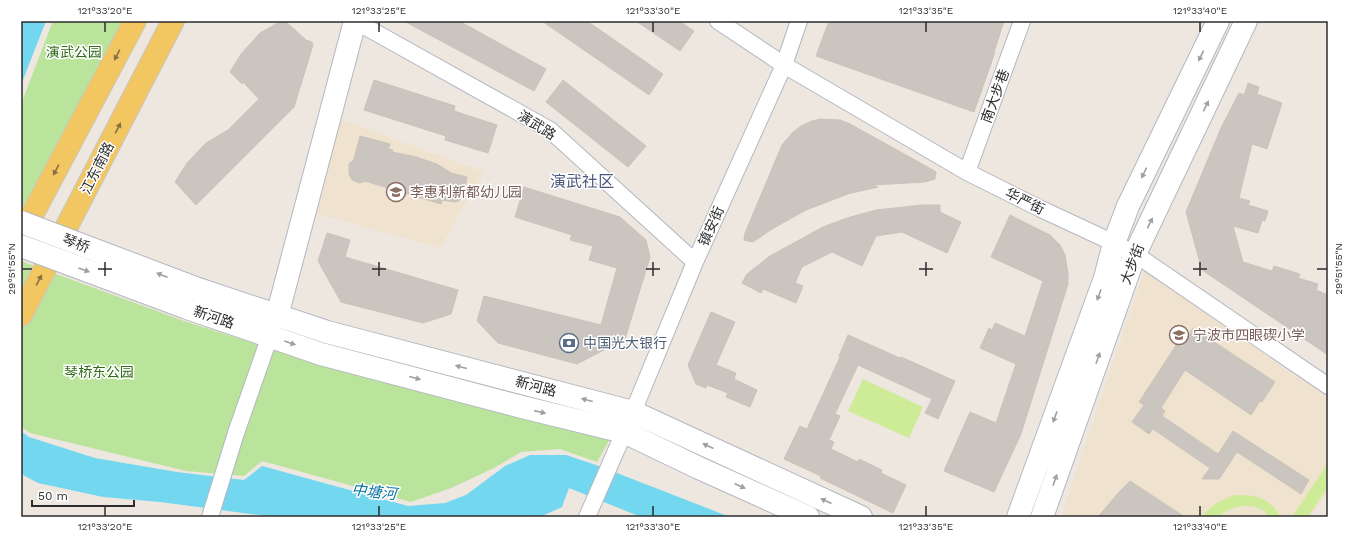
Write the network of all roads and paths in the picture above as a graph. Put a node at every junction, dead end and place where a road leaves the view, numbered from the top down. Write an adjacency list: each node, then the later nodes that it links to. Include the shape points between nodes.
1 (135, 21): 12 (main road, one-way to 12)
2 (173, 21): 19 (main road, 江东南路, one-way to 2)
3 (355, 21): 16 (street, 演武路, via 550,130); 20 (main road)
4 (718, 21): 9 (street, 华严街)
5 (800, 21): 9 (street, 镇安街)
6 (1022, 21): 10 (street, 南大步巷)
7 (1218, 21): 13 (main road, 大步街, one-way to 13, via 1128,206)
8 (1246, 21): 15 (main road, 大步街, one-way to 8)
9 (784, 65): 10 (street, 华严街); 16 (street, 镇安街)
10 (967, 172): 13 (street, 华严街)
11 (21, 222): 17 (main road, 琴桥, one-way to 11, bridge)
12 (21, 236)
13 (1114, 243): 15 (street, 华严街); 29 (main road, 大步街, one-way to 29, via 1105,278)
14 (21, 246): 18 (main road, 琴桥, one-way to 18, bridge)
15 (1135, 254): 22 (street, 华严街); 30 (main road, 大步街, one-way to 15)
16 (695, 262): 23 (street, 镇安街)
17 (198, 289): 20 (main road, 新河路)
18 (187, 308): 21 (main road, 新河路)
19 (21, 315)
20 (277, 316): 21 (street); 23 (main road, 新河路, one-way to 20, via 327,332)
21 (270, 336): 24 (main road, 新河路, one-way to 24, via 321,354); 25 (street)
22 (1328, 386)
23 (633, 412): 24 (street, 镇安街); 28 (main road, 新河路, one-way to 23)
24 (624, 432): 26 (street, 镇安街); 27 (main road, 新河路, one-way to 27)
25 (210, 517)
26 (587, 517)
27 (808, 517)
28 (861, 517)
29 (1018, 517)
30 (1042, 517)

